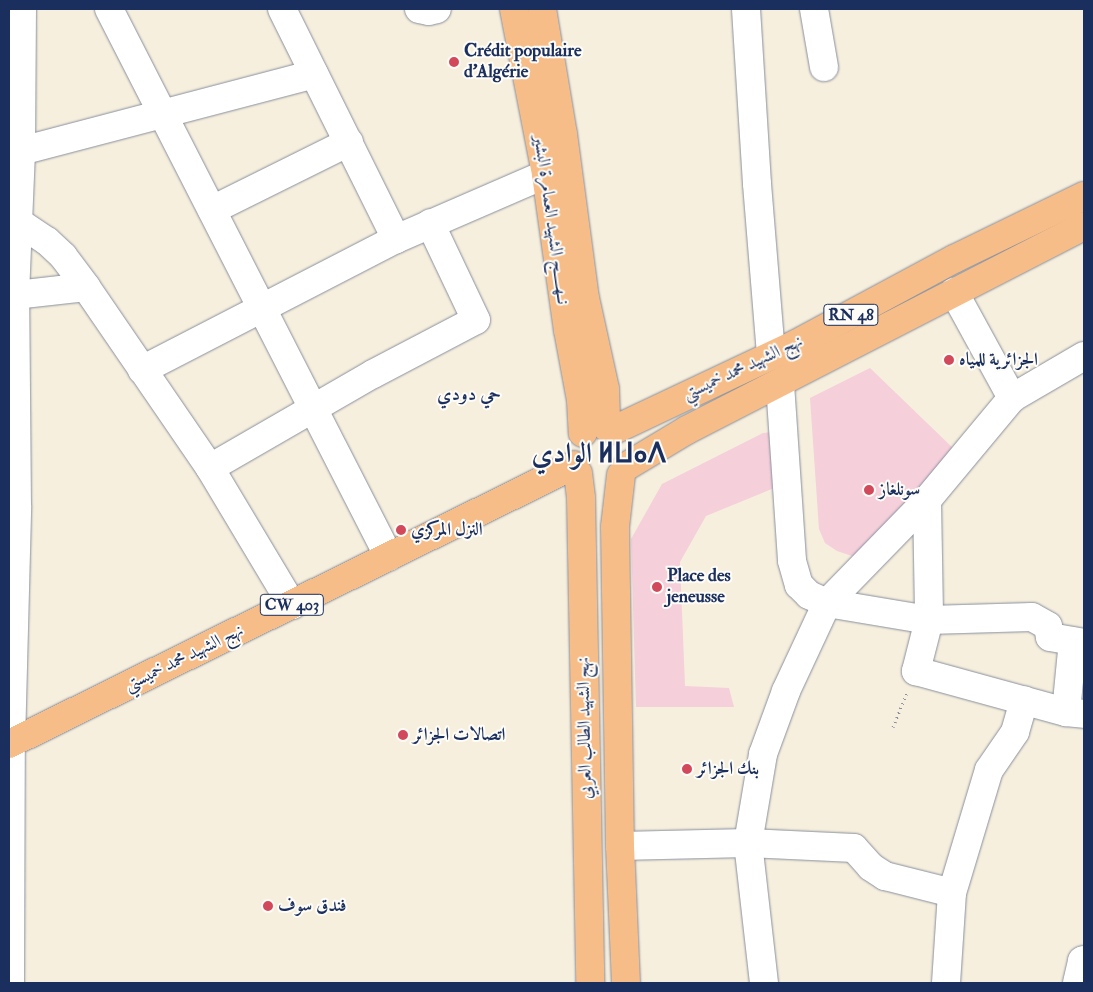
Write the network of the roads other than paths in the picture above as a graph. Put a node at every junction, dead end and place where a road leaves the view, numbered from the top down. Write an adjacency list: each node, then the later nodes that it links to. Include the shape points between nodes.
1 (22, 9): 12 (street)
2 (110, 9): 13 (street)
3 (282, 9): 11 (street)
4 (419, 9): 5 (street)
5 (437, 9)
6 (514, 9): 16 (main road, نــهـــــج الشهيد العمامرة البشير)
7 (542, 9): 33 (main road, نــهـــــج الشهيد العمامرة البشير, via 564,134 585,298 605,389)
8 (746, 9): 27 (street)
9 (814, 9): 10 (street)
10 (824, 67)
11 (314, 74): 13 (street); 14 (street)
12 (15, 95): 15 (street)
13 (164, 114): 15 (street); 18 (street)
14 (349, 142): 18 (street); 22 (street)
15 (21, 151): 19 (street)
16 (546, 174): 20 (street); 33 (main road, نــهـــــج الشهيد العمامرة البشير, via 580,400)
17 (1084, 196): 27 (main road, نهج الشهيد محمد خميستي / RN 48, via 954,259)
18 (212, 210): 26 (street)
19 (13, 221): 23 (street, via 47,241 63,256); 25 (street)
20 (430, 224): 22 (street); 32 (street, via 476,320)
21 (1084, 226): 24 (main road, نهج الشهيد محمد خميستي / RN 48)
22 (396, 239): 26 (street)
23 (86, 287): 25 (street); 29 (street)
24 (954, 292): 30 (main road, نهج الشهيد محمد خميستي / RN 48); 31 (street)
25 (14, 295): 38 (street)
26 (262, 309): 29 (street); 32 (street)
27 (771, 355): 33 (main road, نهج الشهيد محمد خميستي / RN 48)
28 (1084, 356): 31 (street)
29 (142, 370): 34 (street)
30 (780, 384): 36 (main road, نهج الشهيد محمد خميستي / RN 48, via 688,430); 40 (street, via 792,561 799,585 809,595)
31 (1012, 398): 37 (street)
32 (313, 409): 34 (street); 39 (street)
33 (601, 430): 35 (main road, via 573,448); 36 (main road, via 622,437 628,446)
34 (210, 468): 41 (street)
35 (576, 469): 36 (main road, via 594,483 613,481); 39 (main road, نهج الشهيد محمد خميستي / CW 403); 52 (main road, نهج الشهيد الطالب العربي, via 581,508)
36 (624, 471): 48 (main road, نهج الشهيد الطالب العربي, via 615,527)
37 (927, 500): 40 (street); 42 (street)
38 (13, 505): 46 (street)
39 (389, 556): 41 (main road, نهج الشهيد محمد خميستي / CW 403)
40 (827, 603): 42 (street); 47 (street, via 786,691 764,754)
41 (292, 605): 46 (main road, نهج الشهيد محمد خميستي / CW 403)
42 (929, 620): 43 (street, via 1032,617 1048,626 1050,637); 44 (street, via 916,671)
43 (1079, 642): 45 (street)
44 (1024, 700): 45 (street); 49 (street, via 1015,732 989,770)
45 (1075, 713)
46 (10, 743): 51 (street)
47 (748, 843): 48 (street); 49 (street, via 854,848 871,868 885,876); 54 (street)
48 (620, 846): 53 (main road, نهج الشهيد الطالب العربي)
49 (952, 893): 55 (street)
50 (1084, 960): 56 (street)
51 (10, 983)
52 (590, 983)
53 (626, 983)
54 (764, 983)
55 (946, 983)
56 (1077, 983)

